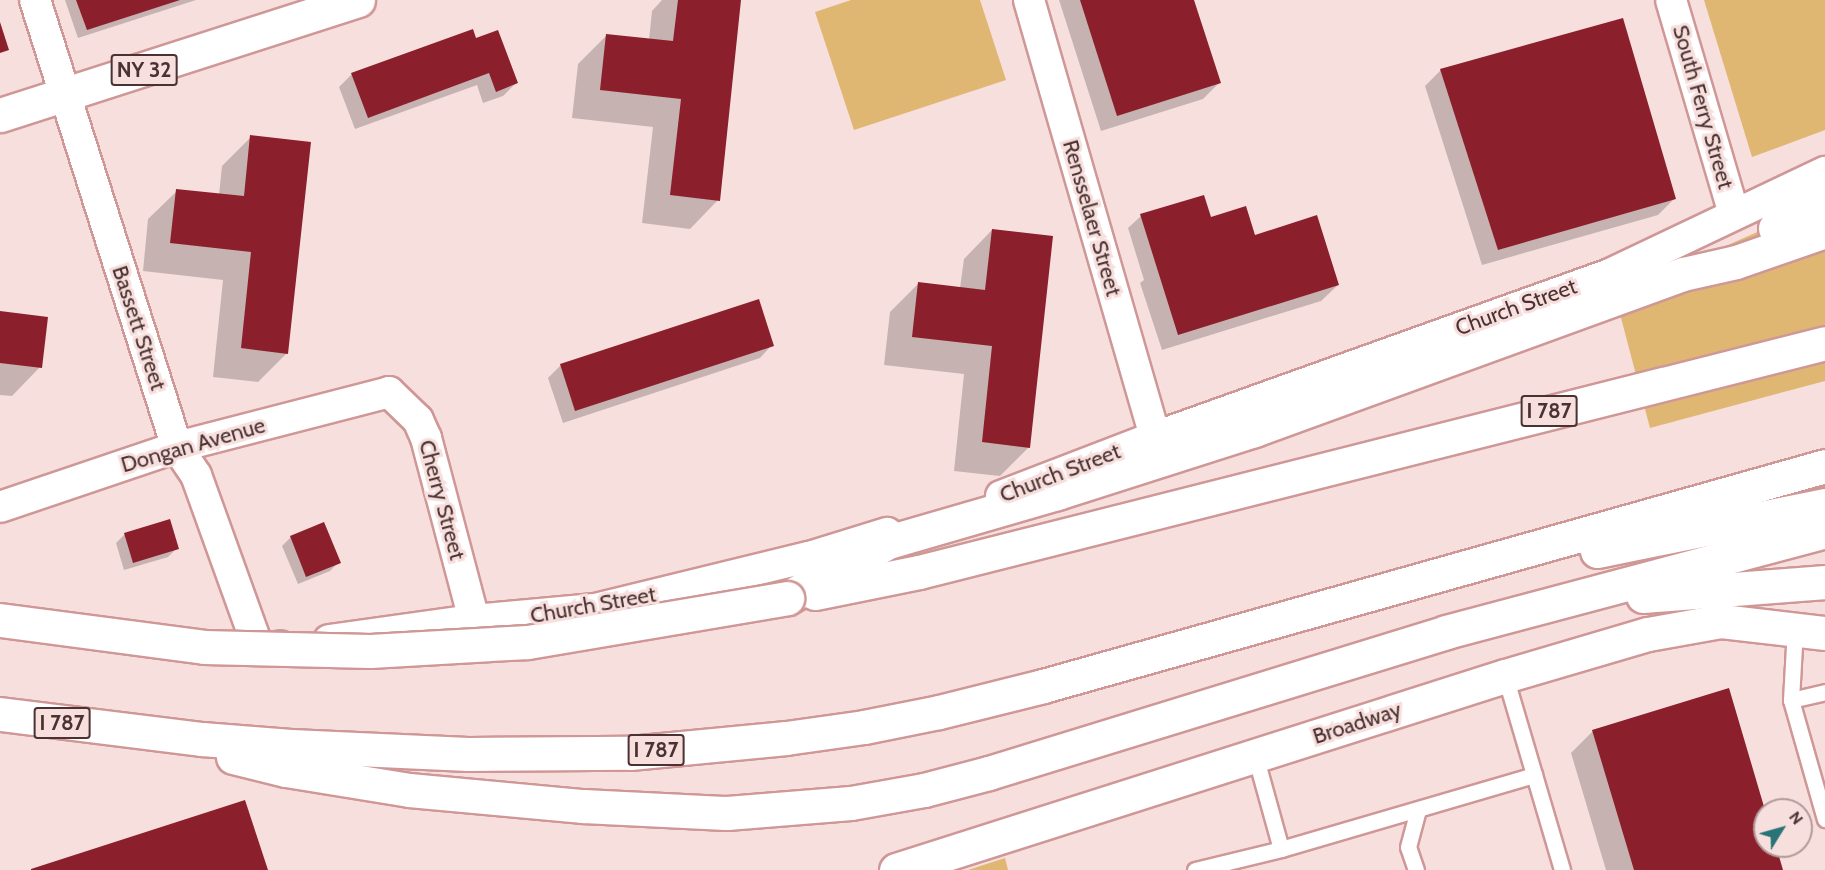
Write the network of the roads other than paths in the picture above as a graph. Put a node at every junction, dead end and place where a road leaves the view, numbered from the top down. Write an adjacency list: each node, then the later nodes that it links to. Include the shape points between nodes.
1 (35, 0): 5 (street, Bassett Street)
2 (358, 0): 5 (main road, NY 32)
3 (1029, 0): 14 (street, Rensselaer Street)
4 (1671, 0): 9 (street, South Ferry Street)
5 (66, 96): 6 (main road, NY 32); 15 (street, Bassett Street)
6 (0, 115)
7 (1825, 172): 9 (street, Church Street)
8 (1825, 204): 11 (main road)
9 (1734, 214): 14 (street, Church Street, via 1612,273)
10 (1825, 231): 11 (main road, via 1736,262)
11 (1683, 274): 21 (main road, via 1254,430 888,542)
12 (1816, 344): 21 (main road, I 787, via 930,569)
13 (389, 392): 15 (street, Dongan Avenue); 24 (street, Cherry Street, via 418,420 426,438)
14 (1155, 437): 24 (street, Church Street, via 969,508 809,557 595,609)
15 (177, 447): 18 (street, Dongan Avenue); 27 (street, Bassett Street, via 196,476)
16 (1825, 466): 22 (main road, I 787)
17 (1825, 505): 22 (main road)
18 (0, 507)
19 (1825, 531): 26 (main road)
20 (1825, 582): 26 (main road, via 1643,596)
21 (787, 598): 23 (main road, I 787, bridge, via 528,642 370,651 204,647)
22 (1351, 601): 32 (main road, I 787, via 939,712 775,739 630,753 479,754 291,746)
23 (0, 620)
24 (474, 620): 27 (street, Church Street)
25 (1810, 631): 28 (main road, Broadway, via 1721,621 1690,625); 30 (lane)
26 (1446, 632): 32 (main road, via 989,773 914,791 788,810 654,811 409,790 286,771)
27 (259, 650)
28 (1505, 676): 33 (main road, Broadway); 34 (lane)
29 (1825, 692): 30 (lane)
30 (1791, 700): 36 (lane)
31 (0, 714): 32 (main road, I 787)
32 (123, 731)
33 (1255, 755): 37 (lane); 38 (main road, Broadway)
34 (1534, 775): 35 (lane); 41 (lane)
35 (1418, 809): 37 (lane); 40 (lane, via 1408,847)
36 (1825, 819)
37 (1281, 849): 39 (lane)
38 (896, 870)
39 (1195, 870)
40 (1416, 870)
41 (1562, 870)

